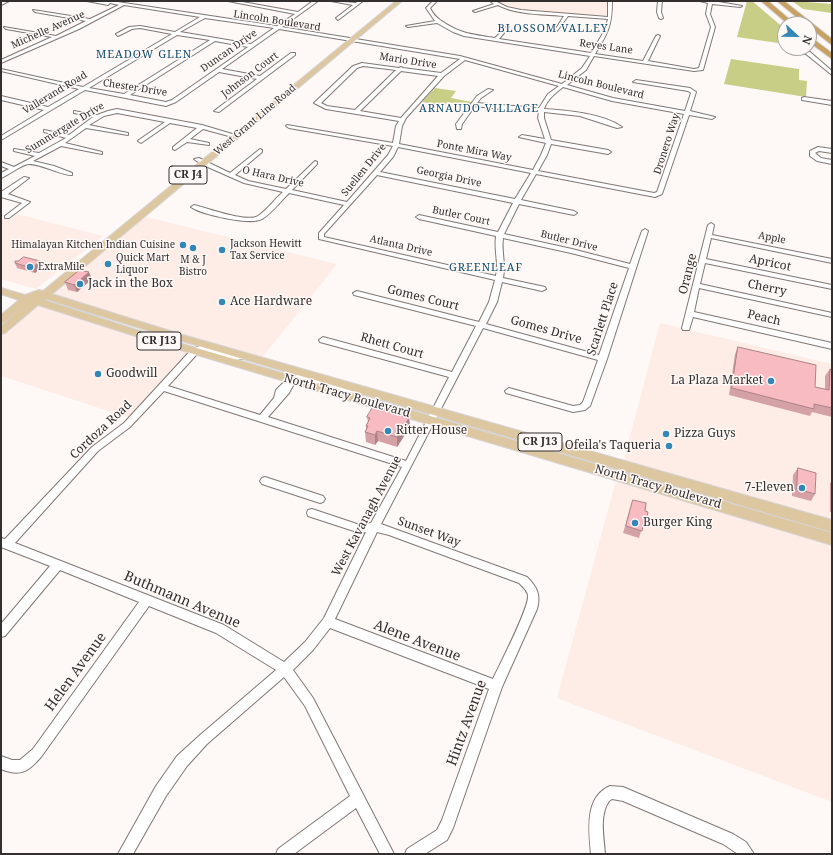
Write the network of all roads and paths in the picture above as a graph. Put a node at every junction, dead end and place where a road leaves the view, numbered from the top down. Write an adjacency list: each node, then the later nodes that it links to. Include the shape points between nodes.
1 (7, 1): 17 (street)
2 (89, 1): 21 (street, Lincoln Boulevard)
3 (103, 1): 21 (street, Lincoln Boulevard)
4 (230, 1): 25 (street)
5 (316, 1): 25 (street, Duncan Drive)
6 (333, 1): 19 (street)
7 (361, 1): 19 (street)
8 (392, 1): 46 (main road, West Grant Line Road / CR J4)
9 (400, 1): 46 (main road, West Grant Line Road / CR J4)
10 (435, 1): 34 (street, Reyes Lane, via 428,8)
11 (492, 1): 20 (street)
12 (610, 1): 31 (street)
13 (660, 1): 32 (street)
14 (702, 1): 18 (street)
15 (764, 1): 27 (highway)
16 (780, 1): 28 (highway)
17 (1, 2)
18 (710, 2): 22 (street); 57 (street, Reyes Lane, via 708,14 714,27 701,69)
19 (356, 4): 30 (street)
20 (498, 4): 24 (street); 26 (street, via 520,11)
21 (121, 5): 29 (street, Lincoln Boulevard); 33 (street, Michelle Avenue)
22 (740, 6)
23 (35, 11): 33 (street)
24 (475, 11)
25 (299, 13): 38 (street, Duncan Drive)
26 (566, 15): 31 (street); 39 (street)
27 (782, 16)
28 (799, 16)
29 (201, 17): 38 (street, Lincoln Boulevard); 41 (street, Vallerand Road)
30 (338, 18)
31 (610, 18): 52 (street, via 607,30)
32 (660, 18)
33 (91, 20): 44 (street, Michelle Avenue)
34 (440, 22): 35 (street); 47 (street, Reyes Lane, via 457,33)
35 (408, 26)
36 (507, 27): 47 (street)
37 (6, 28): 44 (street)
38 (276, 29): 46 (street, Lincoln Boulevard); 50 (street, Duncan Drive)
39 (557, 30)
40 (817, 31): 48 (highway)
41 (176, 33): 42 (street, via 131,28); 45 (street); 66 (street, Vallerand Road)
42 (118, 35)
43 (658, 36): 57 (street)
44 (57, 37): 56 (street, Michelle Avenue)
45 (213, 40): 50 (street); 68 (street)
46 (348, 40): 55 (street, Lincoln Boulevard); 91 (main road, West Grant Line Road / CR J4)
47 (496, 40): 52 (street, Reyes Lane)
48 (832, 43)
49 (817, 45): 54 (highway)
50 (252, 46): 60 (street, Duncan Drive)
51 (293, 54): 63 (street, Johnson Court)
52 (593, 54): 57 (street, Reyes Lane); 65 (street, via 580,72)
53 (811, 56): 61 (street)
54 (832, 57)
55 (463, 59): 62 (street, Suellen Drive); 65 (street, Lincoln Boulevard, via 516,70)
56 (1, 62)
57 (645, 62)
58 (401, 68): 62 (street, Mario Drive); 78 (street); 78 (street, Mario Drive, via 362,64 355,67 317,103)
59 (1, 70): 66 (street, Chester Drive)
60 (218, 70): 63 (street); 71 (street, Duncan Drive)
61 (832, 74)
62 (442, 75): 82 (street, Suellen Drive)
63 (261, 78): 76 (street, Johnson Court)
64 (636, 82): 79 (street, Dronero Way, via 693,91)
65 (562, 86): 75 (street, via 545,100); 79 (street, Lincoln Boulevard, via 612,99)
66 (82, 88): 68 (street, Chester Drive); 74 (street, Vallerand Road)
67 (490, 90): 73 (street, via 479,97)
68 (124, 97): 71 (street, Chester Drive, via 162,104)
69 (1, 98): 74 (street)
70 (804, 99): 72 (street)
71 (171, 102)
72 (832, 103)
73 (475, 104): 75 (street, via 505,109); 88 (street, via 459,124)
74 (48, 109): 94 (street, Vallerand Road)
75 (542, 110): 87 (street, via 582,114); 97 (street, via 541,118)
76 (217, 111)
77 (76, 112): 80 (street)
78 (356, 112): 82 (street)
79 (686, 113): 81 (street, Lincoln Boulevard); 124 (street, Dronero Way, via 660,193)
80 (99, 117): 83 (street, Summergate Drive, via 113,111); 84 (street, Summergate Drive)
81 (712, 117)
82 (402, 120): 100 (street, Suellen Drive)
83 (169, 121): 86 (street, Summergate Drive); 96 (street)
84 (86, 126): 90 (street); 92 (street, Summergate Drive)
85 (289, 126): 100 (street, Ponte Mira Way)
86 (202, 127): 91 (street, Summergate Drive); 95 (street)
87 (619, 127)
88 (459, 128)
89 (46, 131): 92 (street)
90 (126, 134)
91 (232, 135): 108 (main road, West Grant Line Road / CR J4)
92 (71, 137): 98 (street, Summergate Drive)
93 (522, 137): 97 (street)
94 (1, 138)
95 (186, 140): 99 (street); 101 (street)
96 (141, 142)
97 (549, 142): 105 (street); 116 (street, West Kavanagh Avenue)
98 (60, 144): 106 (street); 107 (street, Summergate Drive)
99 (207, 144)
100 (396, 145): 115 (street, Suellen Drive); 116 (street, Ponte Mira Way)
101 (175, 148)
102 (16, 150): 107 (street)
103 (260, 151): 118 (street)
104 (832, 151): 110 (street, via 818,149 812,152 815,158)
105 (608, 152)
106 (100, 153)
107 (39, 155): 109 (street, Summergate Drive)
108 (200, 161): 118 (street, O Hara Drive); 122 (main road, West Grant Line Road / CR J4); 126 (main road, West Grant Line Road / CR J4)
109 (27, 162): 113 (street, Summergate Drive); 117 (street)
110 (832, 162)
111 (315, 163): 121 (street)
112 (1, 164): 113 (street)
113 (15, 169): 114 (street, Summergate Drive)
114 (4, 171): 119 (street, Summergate Drive)
115 (376, 172): 125 (street, Georgia Drive); 127 (street, Suellen Drive)
116 (535, 172): 124 (street, Ponte Mira Way); 125 (street, West Kavanagh Avenue)
117 (70, 174)
118 (231, 175): 121 (street, O Hara Drive, via 246,182)
119 (1, 176)
120 (26, 178): 123 (street)
121 (288, 191): 127 (street, O Hara Drive); 128 (street, via 256,220)
122 (156, 193): 126 (main road, via 158,195); 147 (main road, West Grant Line Road / CR J4)
123 (2, 194): 130 (street, via 27,202)
124 (655, 195)
125 (517, 201): 129 (street, Georgia Drive); 134 (street, West Kavanagh Avenue)
126 (153, 204): 147 (main road, West Grant Line Road / CR J4)
127 (348, 204): 136 (street, Suellen Drive, via 321,234)
128 (194, 207)
129 (574, 213)
130 (7, 217)
131 (419, 217): 134 (street, Butler Court)
132 (711, 225): 135 (street, Orange)
133 (645, 231): 139 (street, Scarlett Place)
134 (500, 235): 139 (street, Butler Drive); 140 (street, West Kavanagh Avenue)
135 (709, 236): 137 (street, Orange); 138 (street, Apple)
136 (321, 238): 140 (street, Atlanta Drive)
137 (703, 260): 142 (street, Orange); 143 (street, Apricot)
138 (832, 261)
139 (633, 267): 158 (street, Scarlett Place)
140 (500, 278): 144 (street, Atlanta Drive); 151 (street, West Kavanagh Avenue, via 493,302)
141 (1, 283): 147 (main road, North Tracy Boulevard / CR J13)
142 (697, 285): 148 (street, Orange); 149 (street, Cherry)
143 (832, 287)
144 (542, 289)
145 (1, 291): 147 (main road, North Tracy Boulevard / CR J13)
146 (357, 294): 151 (street, Gomes Court)
147 (36, 297): 150 (main road, West Grant Line Road / CR J4); 153 (main road, West Grant Line Road / CR J4); 156 (main road, North Tracy Boulevard / CR J13); 157 (main road, North Tracy Boulevard / CR J13)
148 (690, 314): 152 (street, Orange); 155 (street, Peach)
149 (832, 315)
150 (1, 320)
151 (482, 325): 158 (street, Gomes Drive); 159 (street, West Kavanagh Avenue)
152 (686, 328)
153 (1, 331)
154 (322, 340): 159 (street, Rhett Court)
155 (832, 346)
156 (195, 351): 157 (street, via 204,349 234,357); 160 (main road, North Tracy Boulevard / CR J13); 161 (street, Cordoza Road)
157 (244, 356): 162 (main road, North Tracy Boulevard / CR J13)
158 (603, 359): 163 (street, Scarlett Place, via 585,406 569,408)
159 (455, 376): 164 (street, West Kavanagh Avenue)
160 (292, 380): 162 (street, via 302,378 344,389); 164 (main road, North Tracy Boulevard / CR J13); 165 (street, via 285,393)
161 (162, 387): 165 (street); 173 (street, Cordoza Road, via 127,425 95,449)
162 (362, 390): 164 (main road, North Tracy Boulevard / CR J13)
163 (510, 391)
164 (434, 416): 166 (street, West Kavanagh Avenue); 170 (main road, North Tracy Boulevard / CR J13); 172 (main road, North Tracy Boulevard / CR J13)
165 (262, 419): 166 (street)
166 (408, 465): 171 (street, West Kavanagh Avenue)
167 (265, 481): 168 (street)
168 (320, 499)
169 (312, 513): 171 (street, Sunset Way, via 360,529)
170 (832, 526)
171 (374, 527): 175 (street, Sunset Way, via 523,580); 177 (street, West Kavanagh Avenue)
172 (832, 538)
173 (4, 543): 174 (street, Buthmann Avenue)
174 (58, 565): 176 (street, Buthmann Avenue); 178 (street)
175 (533, 590): 180 (street, Hintz Avenue, via 535,598 531,609)
176 (147, 600): 179 (street, Buthmann Avenue, via 220,629); 181 (street, Helen Avenue, via 37,753 20,766 12,767)
177 (328, 622): 179 (street, West Kavanagh Avenue, via 309,646); 180 (street, Alene Avenue)
178 (1, 632)
179 (285, 669): 182 (street, Buthmann Avenue, via 309,702); 184 (street, West Kavanagh Avenue, via 182,761)
180 (496, 686): 187 (street, Hintz Avenue, via 448,824 442,835)
181 (1, 762)
182 (359, 798): 185 (street); 186 (street, Buthmann Avenue)
183 (747, 853): 188 (street, via 741,846 728,839 623,794 611,793 602,798 597,808)
184 (125, 854)
185 (283, 854)
186 (386, 854)
187 (412, 854)
188 (598, 854)

